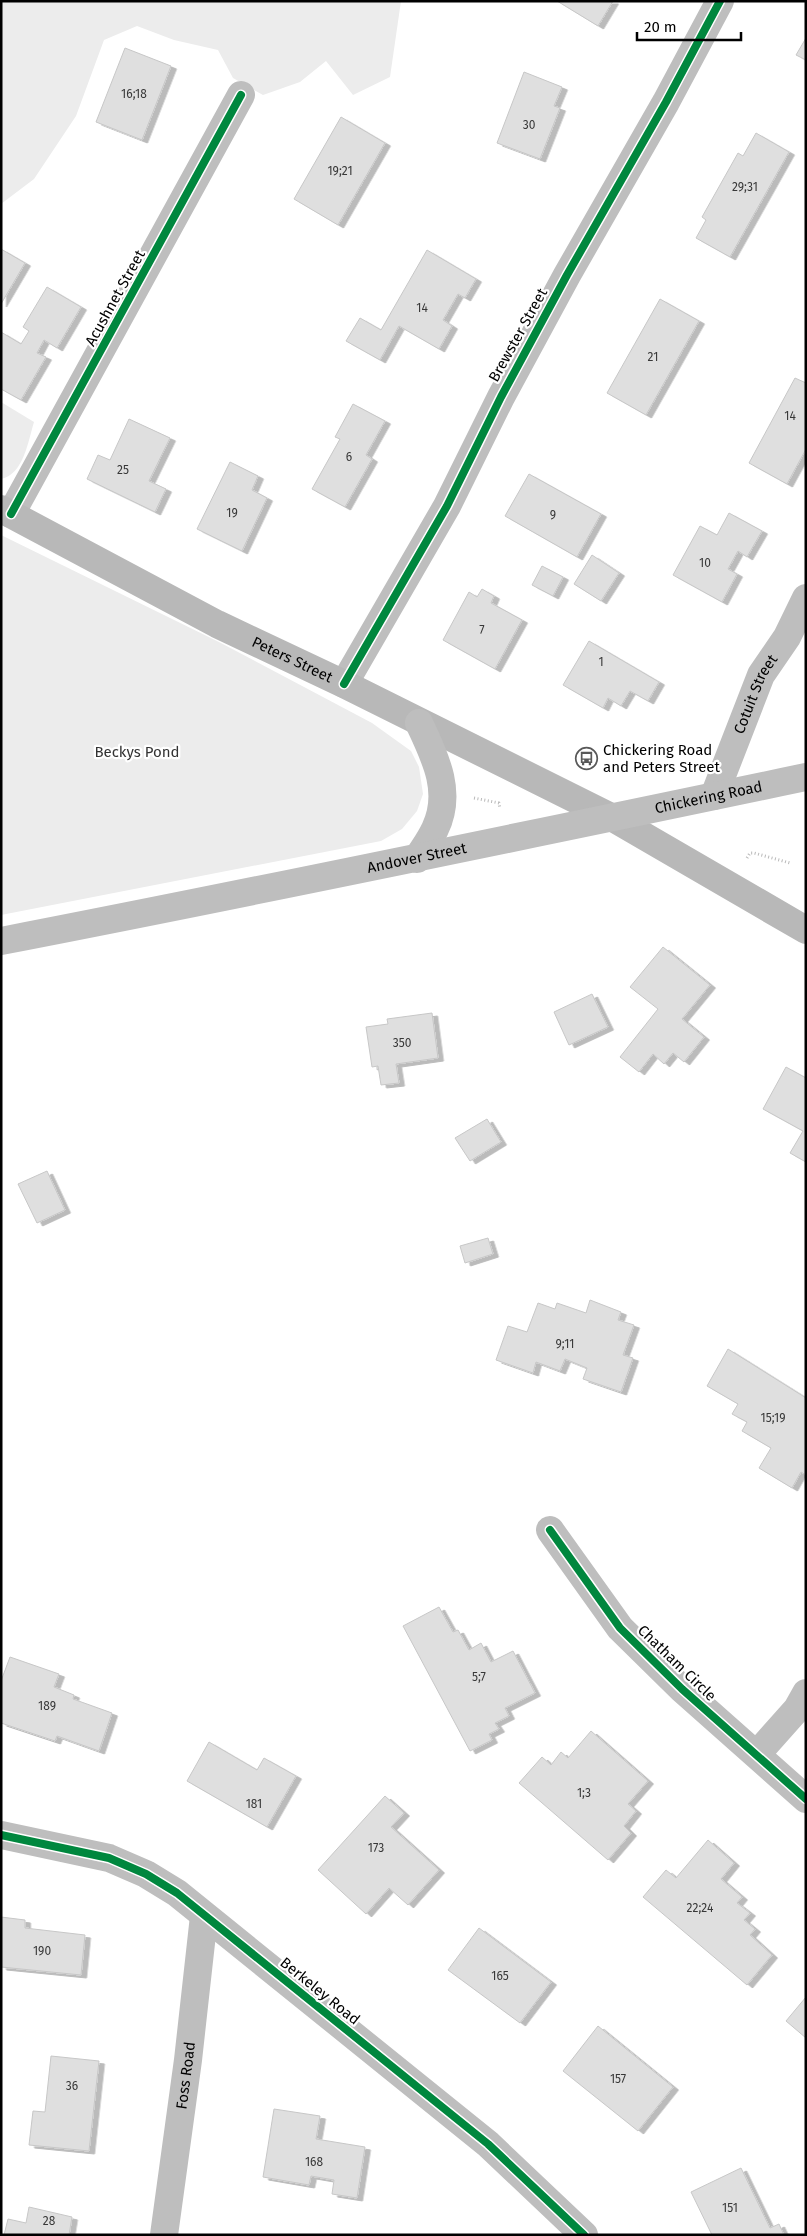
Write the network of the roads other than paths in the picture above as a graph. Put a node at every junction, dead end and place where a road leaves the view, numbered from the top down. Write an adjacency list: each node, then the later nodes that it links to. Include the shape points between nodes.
1 (720, 1): 5 (street, Brewster Street, via 510,379 447,506)
2 (241, 95): 3 (street, Acushnet Street)
3 (6, 512): 5 (main road, Peters Street, via 217,624)
4 (806, 598): 8 (street, Cotuit Street, via 787,637 761,675)
5 (344, 684): 6 (main road, Peters Street)
6 (419, 723): 9 (main road, Peters Street); 10 (street, via 437,762 443,791 436,828)
7 (806, 777): 8 (street, Chickering Road)
8 (714, 796): 9 (street, Chickering Road)
9 (613, 818): 10 (street, Andover Street); 11 (main road)
10 (417, 859): 12 (street, Andover Street)
11 (806, 930)
12 (1, 941)
13 (550, 1530): 15 (street, Chatham Circle, via 620,1628 682,1689)
14 (806, 1693): 15 (street, via 797,1709)
15 (757, 1754): 16 (street, Chatham Circle)
16 (806, 1798)
17 (1, 1835): 18 (street, Berkeley Road, via 109,1858 146,1874 177,1893)
18 (204, 1916): 19 (street, Foss Road); 20 (street, Berkeley Road, via 488,2144)
19 (164, 2235)
20 (584, 2235)

